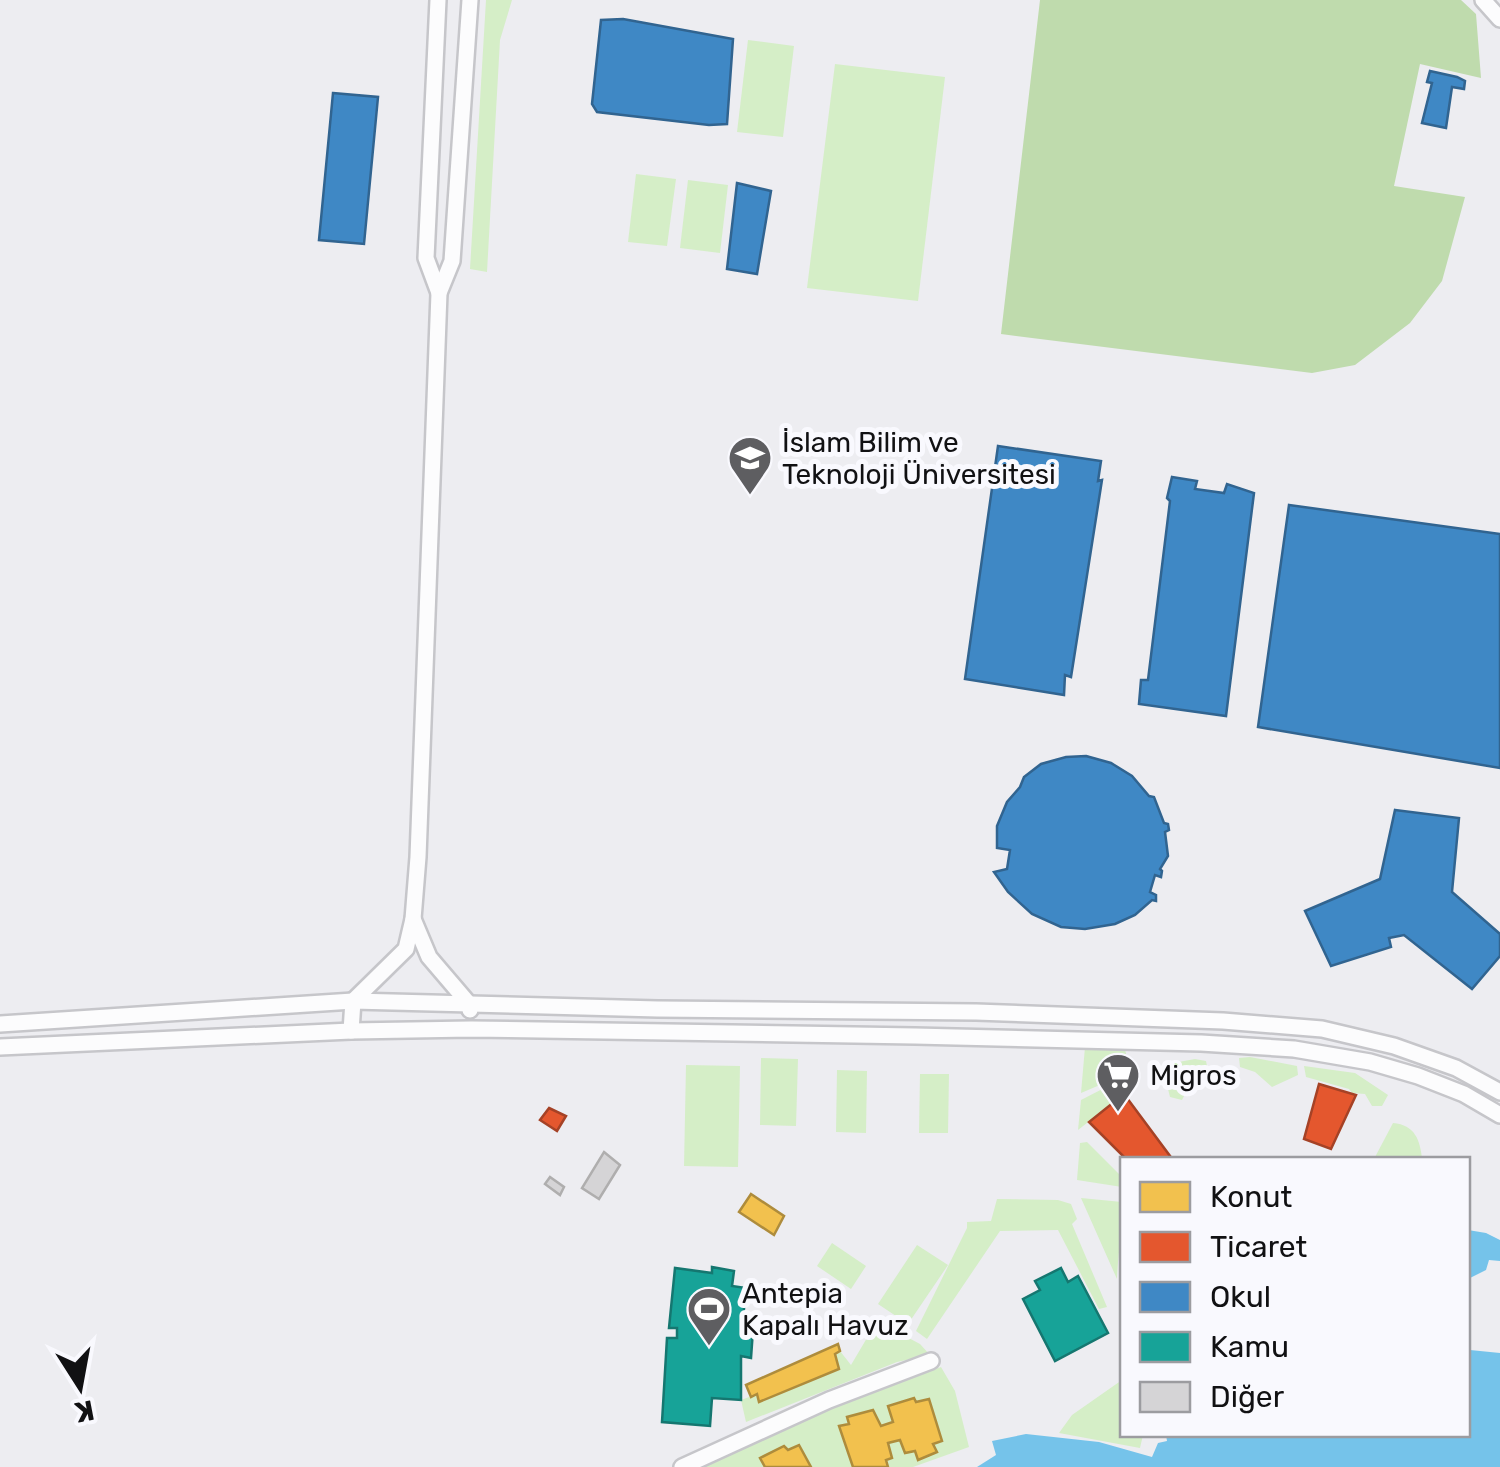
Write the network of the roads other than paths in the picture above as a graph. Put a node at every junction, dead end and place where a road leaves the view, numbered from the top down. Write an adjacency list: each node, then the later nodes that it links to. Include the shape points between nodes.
1 (438, 0): 5 (street, via 426,258)
2 (470, 0): 5 (street, via 452,261)
3 (1483, 0): 4 (street)
4 (1500, 19)
5 (440, 294): 6 (street)
6 (413, 919): 7 (street, via 406,949); 8 (street, via 429,958)
7 (353, 1001): 8 (street); 9 (street); 11 (street)
8 (470, 1004): 10 (street); 13 (street, via 1223,1020 1322,1029 1394,1046)
9 (0, 1024)
10 (471, 1029): 11 (street); 14 (street, via 1294,1049 1418,1076)
11 (351, 1031): 12 (street)
12 (0, 1047)
13 (1500, 1092)
14 (1500, 1115)
15 (930, 1361): 16 (street)
16 (682, 1467)

